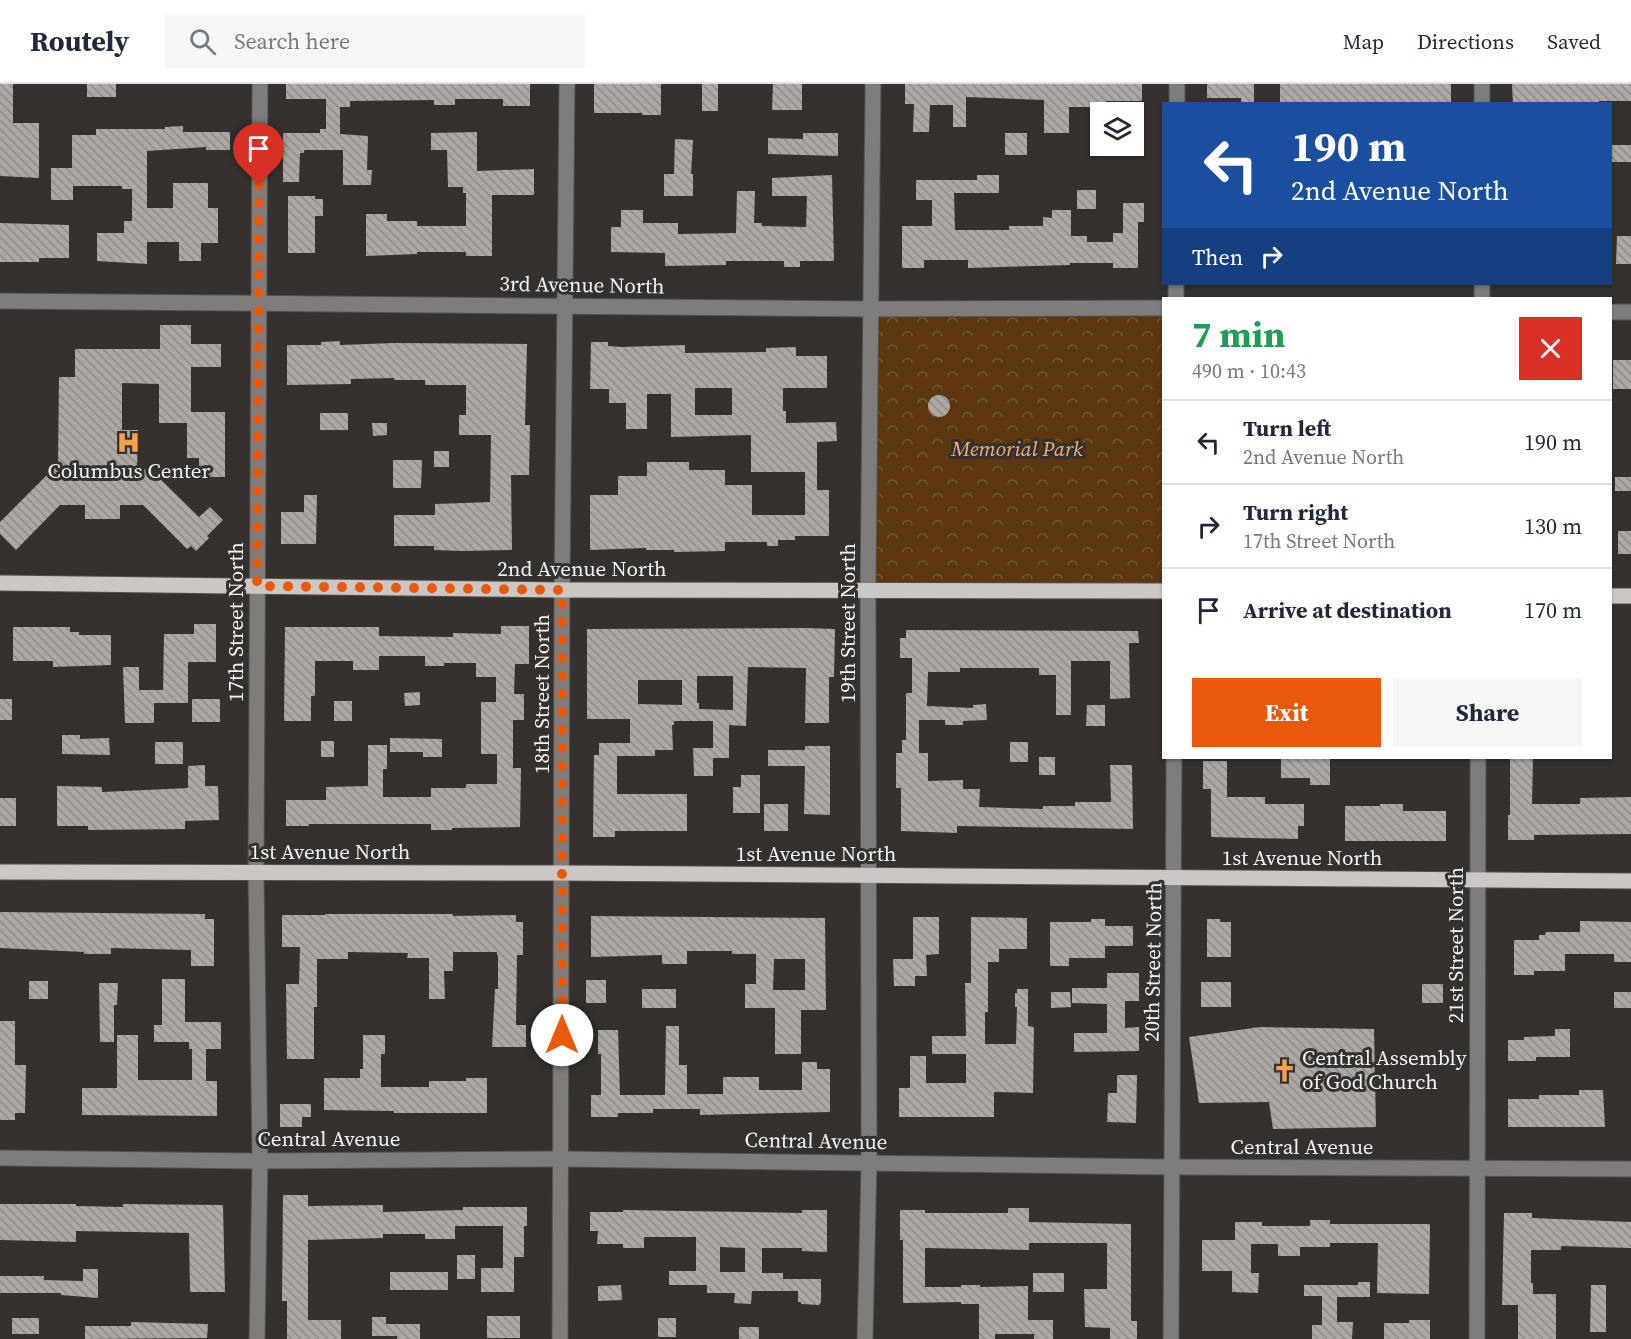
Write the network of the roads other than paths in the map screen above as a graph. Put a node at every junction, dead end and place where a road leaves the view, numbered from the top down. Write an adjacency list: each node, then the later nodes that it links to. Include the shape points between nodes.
1 (260, 84): 9 (street, 17th Street North)
2 (567, 84): 10 (street, 18th Street North)
3 (873, 84): 11 (street, 19th Street North)
4 (1177, 84): 6 (street)
5 (1482, 84): 7 (street)
6 (1177, 102)
7 (1482, 102)
8 (0, 301): 9 (street, 3rd Avenue North)
9 (259, 303): 10 (street, 3rd Avenue North); 16 (street, 17th Street North)
10 (565, 306): 11 (street, 3rd Avenue North); 17 (street, 18th Street North)
11 (871, 309): 12 (street, 3rd Avenue North); 18 (street, 19th Street North)
12 (1162, 309)
13 (1612, 312): 14 (street)
14 (1631, 312)
15 (0, 584): 16 (main road, 2nd Avenue North)
16 (257, 586): 17 (main road, 2nd Avenue North); 25 (street, 17th Street North)
17 (562, 590): 18 (main road, 2nd Avenue North); 26 (street, 18th Street North)
18 (868, 590): 19 (main road, 2nd Avenue North); 27 (street, 19th Street North)
19 (1162, 591)
20 (1612, 596): 21 (main road)
21 (1631, 596)
22 (1174, 759): 28 (street, 20th Street North)
23 (1478, 759): 29 (street, 21st Street North)
24 (0, 872): 25 (main road, 1st Avenue North)
25 (256, 873): 26 (main road, 1st Avenue North); 33 (street, 17th Street North)
26 (563, 873): 27 (main road, 1st Avenue North); 32 (street, 18th Street North)
27 (869, 875): 28 (main road, 1st Avenue North); 34 (street, 19th Street North)
28 (1175, 879): 29 (main road, 1st Avenue North); 35 (street, 20th Street North)
29 (1477, 880): 30 (main road, 1st Avenue North); 36 (street, 21st Street North)
30 (1631, 881)
31 (0, 1158): 33 (street, Central Avenue)
32 (561, 1159): 33 (street, Central Avenue); 34 (street, Central Avenue); 39 (street, 18th Street North)
33 (260, 1161): 38 (street, 17th Street North)
34 (869, 1163): 35 (street, Central Avenue); 40 (street, 19th Street North)
35 (1172, 1167): 36 (street, Central Avenue); 41 (street, 20th Street North)
36 (1478, 1168): 37 (street, Central Avenue); 42 (street, 21st Street North)
37 (1631, 1169)
38 (257, 1339)
39 (560, 1339)
40 (865, 1339)
41 (1171, 1339)
42 (1477, 1339)

